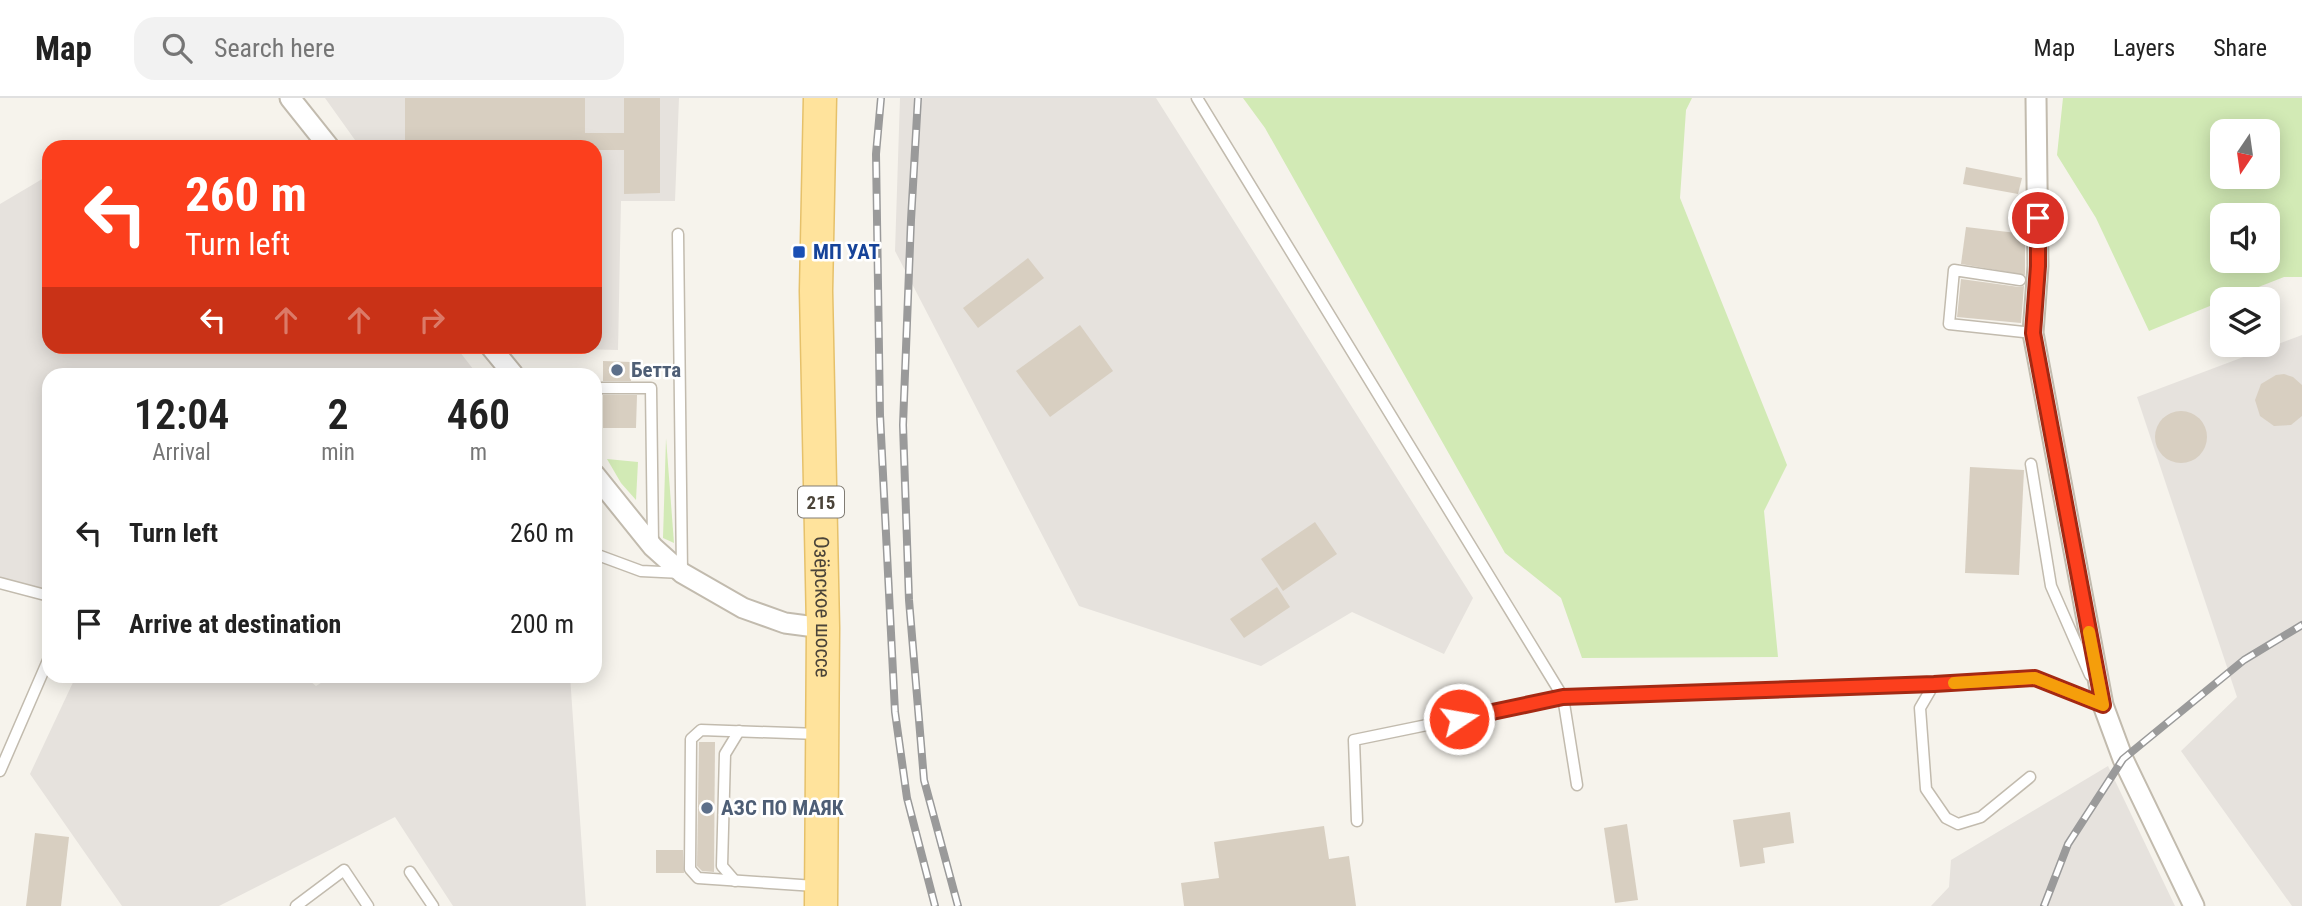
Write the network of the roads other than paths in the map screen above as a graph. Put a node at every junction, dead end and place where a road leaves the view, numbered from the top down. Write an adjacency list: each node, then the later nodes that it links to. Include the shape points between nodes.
1 (290, 98): 5 (street)
2 (820, 98): 19 (main road, Озёрское шоссе / 215, via 816,291)
3 (1197, 98): 22 (lane)
4 (2036, 98): 8 (street, via 2038,266)
5 (323, 140)
6 (678, 234): 16 (lane)
7 (2020, 280): 8 (lane, via 1954,270 1950,324)
8 (2033, 333): 23 (street)
9 (497, 354): 10 (street)
10 (508, 368)
11 (602, 388): 14 (lane, via 651,388)
12 (2031, 464): 23 (lane, via 2051,586)
13 (602, 484): 14 (street)
14 (653, 547): 16 (street)
15 (602, 556): 16 (lane, via 641,570)
16 (682, 573): 19 (street, via 743,608 785,623)
17 (0, 583): 18 (lane)
18 (42, 594)
19 (823, 628): 25 (main road, Озёрское шоссе / 215)
20 (42, 674): 26 (lane)
21 (1934, 684): 22 (lane); 23 (lane, via 2035,678); 27 (lane, via 1920,708 1926,789 1946,818 1958,824 1981,817)
22 (1563, 697): 28 (lane); 29 (lane, via 1354,740)
23 (2103, 705): 36 (street, via 2123,759)
24 (738, 731): 25 (lane); 31 (lane, via 725,754 722,866); 31 (lane, via 701,730 691,739 690,869 698,878)
25 (823, 734): 32 (main road, Озёрское шоссе / 215)
26 (0, 771)
27 (2030, 777)
28 (1577, 785)
29 (1357, 821)
30 (410, 872): 35 (lane)
31 (735, 881): 32 (lane)
32 (821, 896)
33 (296, 906): 34 (lane, via 344,870)
34 (368, 906)
35 (433, 906)
36 (2194, 906)

